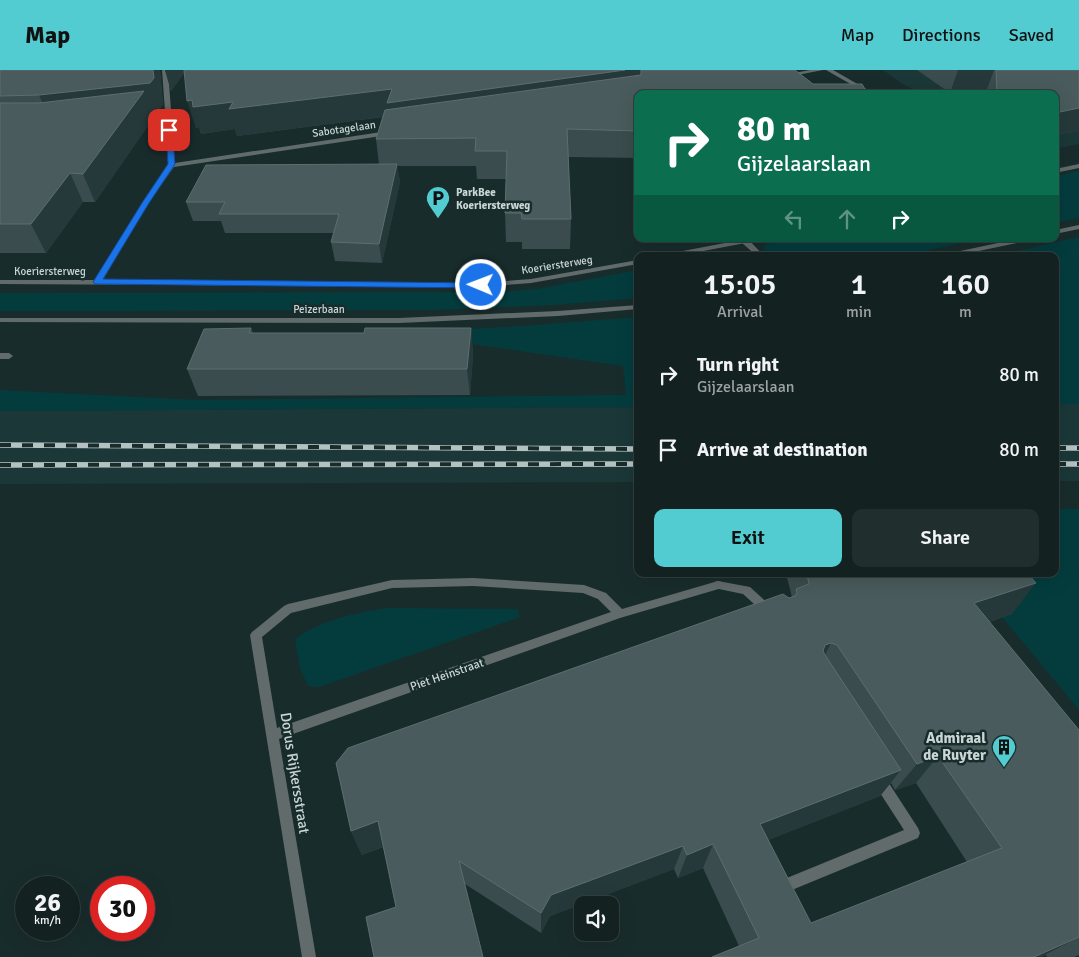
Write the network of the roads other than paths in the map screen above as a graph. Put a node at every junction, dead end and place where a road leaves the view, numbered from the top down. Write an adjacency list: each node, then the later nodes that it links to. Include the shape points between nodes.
1 (165, 70): 6 (street)
2 (820, 70): 4 (street)
3 (829, 70): 5 (street)
4 (782, 76)
5 (865, 90)
6 (168, 112): 7 (street); 9 (street)
7 (129, 117)
8 (392, 132): 9 (street, Sabotagelaan)
9 (172, 164): 22 (street)
10 (1079, 166): 11 (street)
11 (1059, 171)
12 (1079, 227): 13 (street)
13 (1059, 231)
14 (740, 242): 17 (street)
15 (746, 242): 18 (street)
16 (1012, 242): 19 (street)
17 (687, 252)
18 (757, 252)
19 (965, 252)
20 (634, 263): 22 (street, Koeriersterweg, via 540,280 481,285)
21 (0, 282): 22 (street, Koeriersterweg)
22 (98, 282)
23 (634, 307): 24 (street, Peizerbaan, via 525,316 419,319)
24 (0, 320)
25 (620, 614): 26 (street, Piet Heinstraat, via 718,584 746,590); 27 (street, Piet Heinstraat); 27 (street, Dorus Rijkersstraat, via 602,596 584,590 473,582 392,584 288,609 256,635)
26 (774, 618)
27 (272, 735): 30 (street, Dorus Rijkersstraat)
28 (872, 769): 29 (street, via 913,833)
29 (787, 885)
30 (310, 957)

